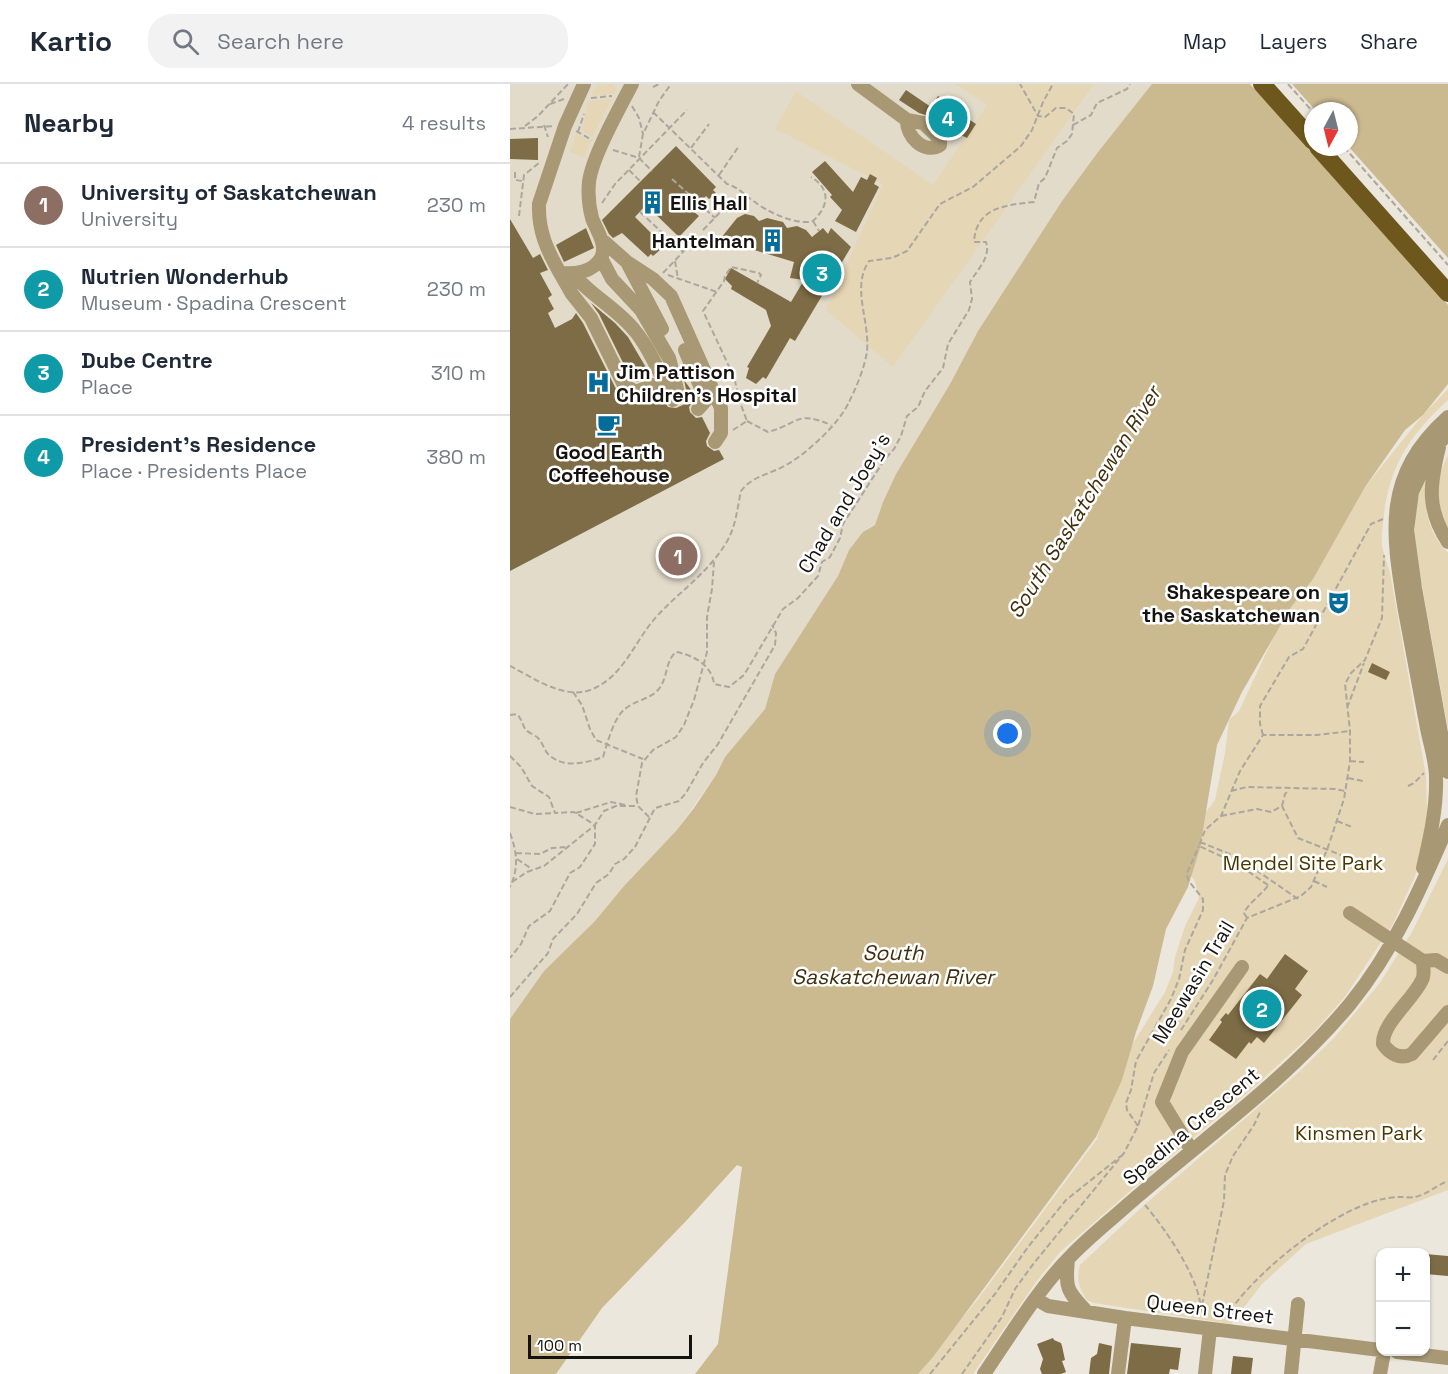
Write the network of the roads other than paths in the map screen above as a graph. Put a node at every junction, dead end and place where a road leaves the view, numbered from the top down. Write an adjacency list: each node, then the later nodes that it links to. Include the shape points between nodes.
1 (584, 84): 14 (street, via 565,126 539,204 543,240)
2 (632, 84): 11 (street, via 592,170 590,206)
3 (858, 84): 7 (street)
4 (1262, 84): 8 (main road)
5 (1276, 84): 6 (main road)
6 (1304, 115)
7 (907, 120)
8 (1304, 131)
9 (1326, 156): 17 (main road)
10 (1340, 156): 16 (main road)
11 (601, 239): 12 (street); 13 (street)
12 (601, 258): 14 (street, via 587,270); 19 (street, via 612,279 641,310 669,358 676,399)
13 (627, 262): 15 (street); 18 (street, via 673,350)
14 (567, 274): 19 (street, via 602,299 636,331); 19 (street, via 572,294 591,318 624,385 636,392)
15 (657, 274): 20 (street, via 706,400); 23 (street, via 671,296 721,408 721,433)
16 (1448, 278)
17 (1448, 293)
18 (679, 375)
19 (663, 381)
20 (698, 409)
21 (1448, 417): 26 (street, Spadina Crescent, via 1431,432 1407,469 1394,519 1401,586 1436,776)
22 (1445, 436): 24 (street, via 1435,466 1431,499 1433,516); 25 (street, Spadina Crescent, via 1430,454 1412,492 1407,530)
23 (715, 442)
24 (1448, 542)
25 (1448, 771): 26 (street, Spadina Crescent)
26 (1434, 811): 28 (street, Spadina Crescent)
27 (1448, 825): 28 (street, Spadina Crescent)
28 (1415, 901): 30 (street, Spadina Crescent)
29 (1350, 913): 30 (street)
30 (1393, 940): 31 (street); 35 (street, Spadina Crescent, via 1351,1003 1308,1048 1264,1091)
31 (1423, 961): 33 (street, via 1436,960); 34 (street, via 1424,978 1387,1028 1383,1044 1395,1055 1407,1057)
32 (1242, 967): 35 (street, via 1182,1052 1162,1102)
33 (1448, 967)
34 (1448, 1012)
35 (1192, 1150): 36 (street, Spadina Crescent)
36 (1068, 1259): 37 (street, Spadina Crescent); 39 (street, via 1066,1283 1070,1294)
37 (1036, 1299): 39 (street, Queen Street, via 1048,1306); 47 (street, Spadina Crescent)
38 (1298, 1304): 42 (street)
39 (1087, 1312): 40 (street, Queen Street)
40 (1125, 1318): 41 (street, Queen Street); 48 (street)
41 (1205, 1328): 42 (street, Queen Street); 49 (street)
42 (1295, 1339): 43 (street, Queen Street); 50 (street)
43 (1376, 1350)
44 (1382, 1356): 51 (street)
45 (1430, 1356): 46 (street)
46 (1448, 1358)
47 (984, 1374)
48 (1118, 1374)
49 (1205, 1374)
50 (1291, 1374)
51 (1380, 1374)

